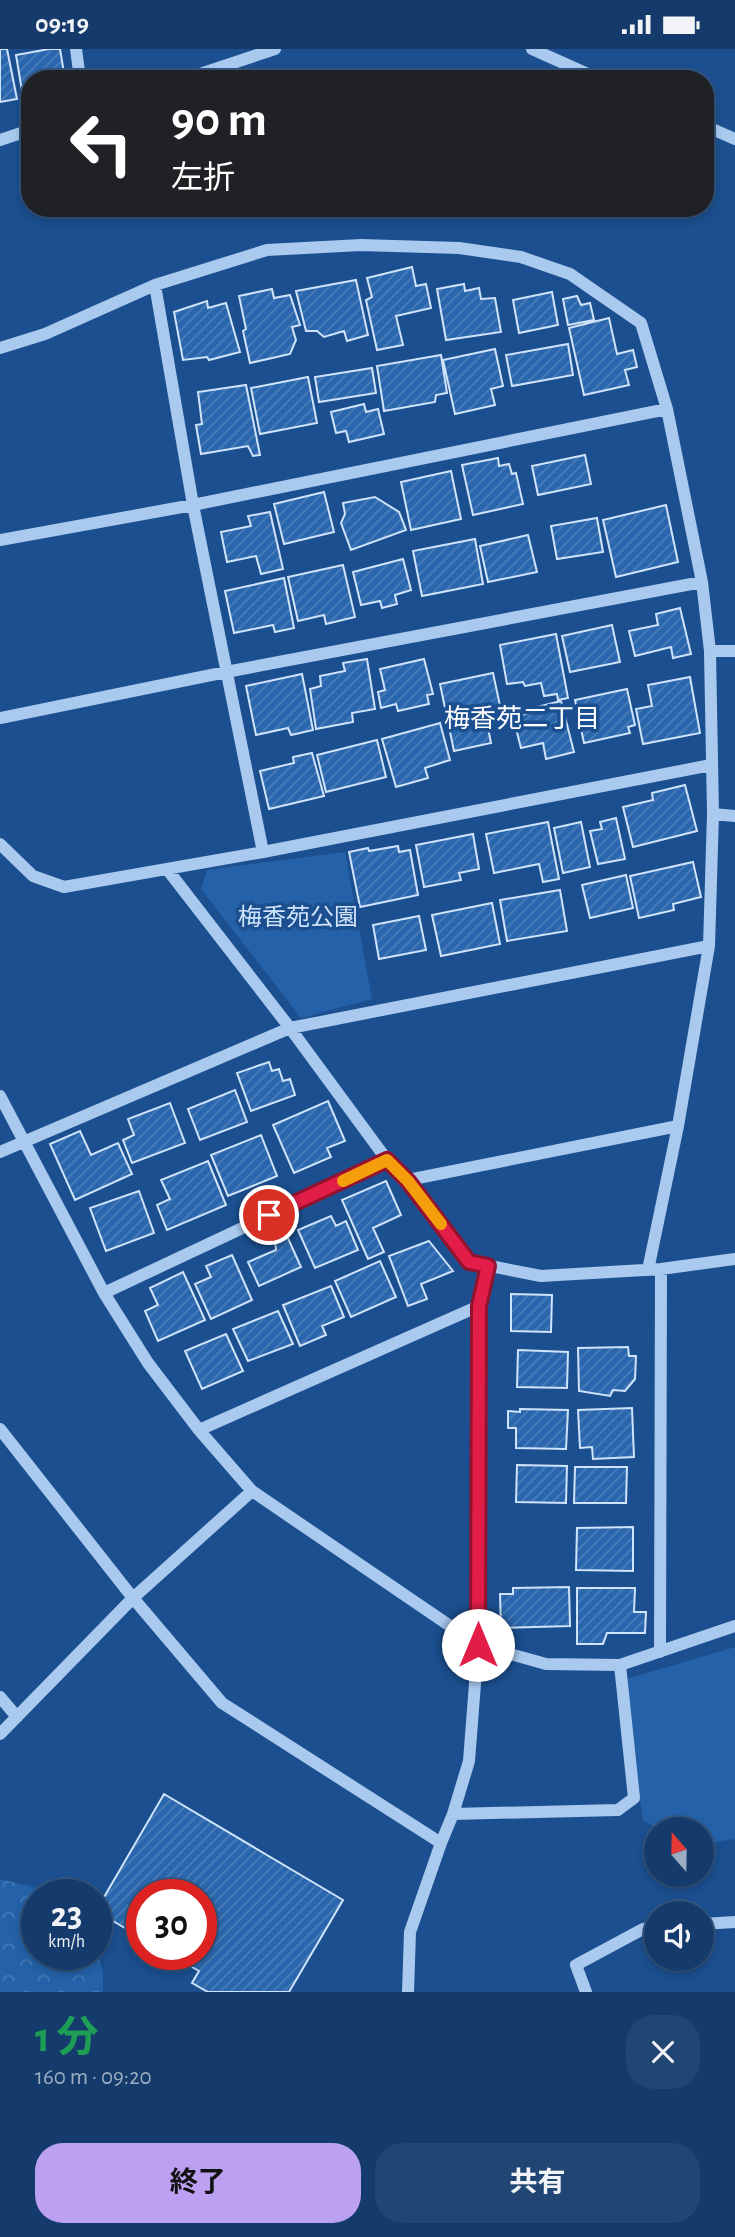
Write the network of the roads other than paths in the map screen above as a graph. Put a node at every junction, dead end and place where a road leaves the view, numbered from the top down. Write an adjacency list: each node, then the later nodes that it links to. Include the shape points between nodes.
1 (76, 49): 4 (street)
2 (274, 49): 5 (street)
3 (540, 51): 6 (street)
4 (79, 70)
5 (212, 70)
6 (580, 70)
7 (714, 130): 9 (street)
8 (21, 133): 10 (street)
9 (735, 139)
10 (0, 140)
11 (155, 285): 12 (street, via 45,334); 13 (street, via 267,250 360,245 459,248 521,257 570,274 641,323); 14 (street)
12 (0, 348)
13 (667, 409): 14 (street); 16 (street)
14 (193, 505): 15 (street); 19 (street)
15 (0, 540)
16 (702, 582): 17 (street); 19 (street)
17 (710, 651): 18 (street); 21 (street)
18 (735, 651)
19 (226, 672): 20 (street); 25 (street)
20 (0, 718)
21 (711, 765): 22 (street); 25 (street)
22 (713, 814): 23 (street); 27 (street)
23 (735, 816)
24 (0, 844): 26 (street, via 33,876 64,887)
25 (263, 852): 26 (street)
26 (167, 869): 28 (street)
27 (709, 946): 28 (street); 30 (street)
28 (290, 1028): 31 (street); 33 (street)
29 (0, 1096): 31 (street)
30 (678, 1126): 34 (street); 37 (street)
31 (24, 1140): 32 (street); 38 (street)
32 (0, 1152)
33 (387, 1160): 34 (street); 38 (street)
34 (408, 1181): 36 (street, via 469,1262)
35 (735, 1259): 37 (street)
36 (488, 1266): 37 (street, via 541,1276); 39 (street)
37 (654, 1270): 46 (street)
38 (104, 1293): 41 (street, via 148,1363)
39 (479, 1306): 41 (street); 45 (street)
40 (0, 1429): 43 (street)
41 (199, 1430): 42 (street)
42 (252, 1491): 43 (street); 45 (street)
43 (133, 1598): 49 (street); 52 (street, via 222,1703)
44 (735, 1626): 46 (street)
45 (478, 1645): 47 (street, via 546,1664); 51 (street, via 469,1761)
46 (660, 1652): 47 (street)
47 (620, 1665): 51 (street, via 634,1798 618,1810)
48 (0, 1697): 49 (street)
49 (17, 1717): 50 (street)
50 (0, 1734)
51 (453, 1814): 52 (street)
52 (440, 1843): 56 (street, via 410,1932)
53 (735, 1922): 54 (street)
54 (714, 1923)
55 (644, 1929): 57 (street, via 576,1965)
56 (408, 1992)
57 (586, 1992)

